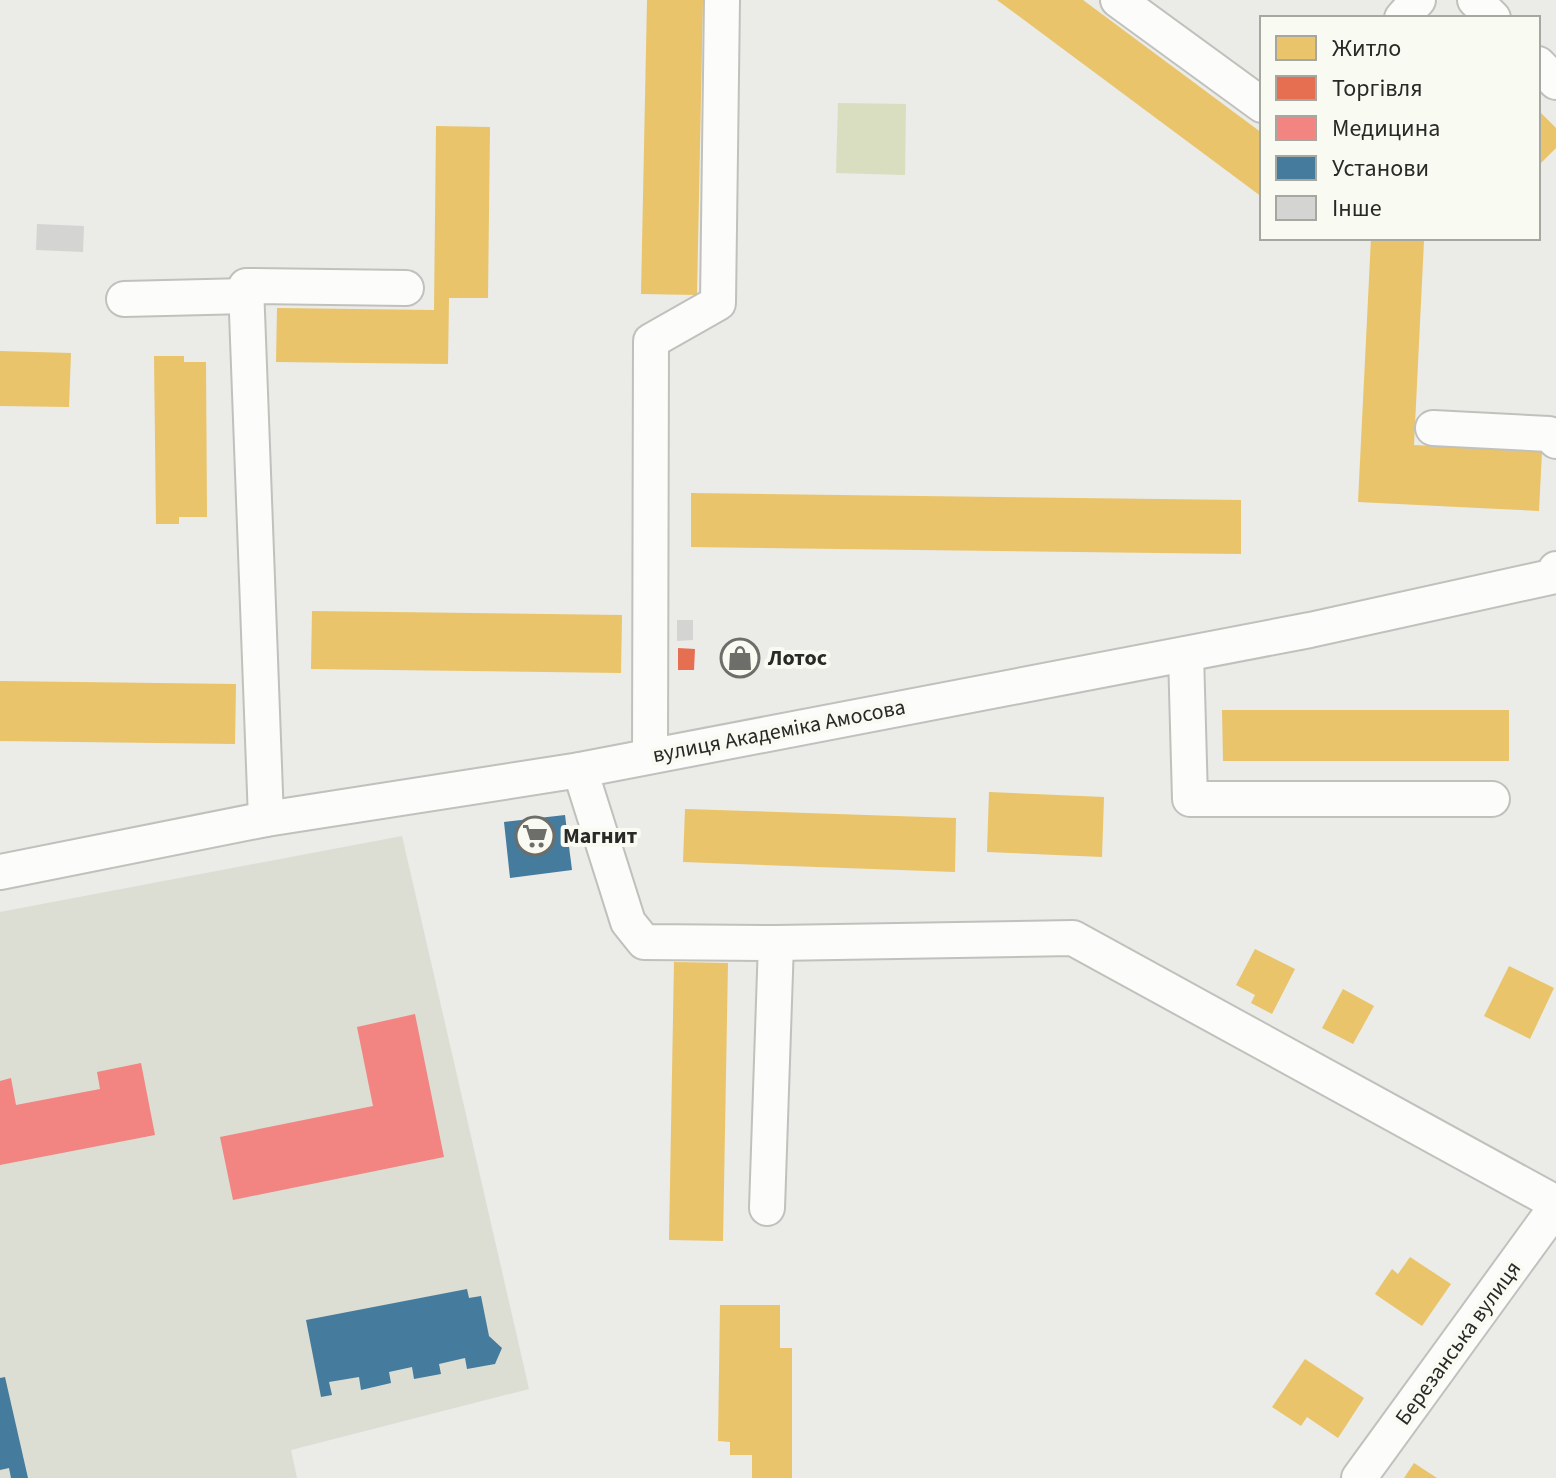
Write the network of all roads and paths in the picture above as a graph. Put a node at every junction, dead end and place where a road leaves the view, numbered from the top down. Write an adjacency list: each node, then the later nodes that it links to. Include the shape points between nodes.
1 (722, 0): 18 (street, via 718,303 651,341)
2 (1118, 0): 9 (street)
3 (1418, 0): 5 (street)
4 (1475, 0): 6 (street)
5 (1404, 16)
6 (1491, 16)
7 (1540, 66): 8 (street)
8 (1556, 82)
9 (1260, 104)
10 (406, 288): 11 (street, via 246,286)
11 (247, 296): 12 (street); 21 (street)
12 (124, 299)
13 (1433, 428): 14 (street, via 1549,434)
14 (1556, 441)
15 (1556, 569): 16 (street)
16 (1555, 576): 17 (street, вулиця Академіка Амосова)
17 (1186, 654): 18 (street, вулиця Академіка Амосова); 20 (street, via 1190,799)
18 (650, 755): 19 (street, вулиця Академіка Амосова)
19 (580, 770): 21 (street, вулиця Академіка Амосова); 23 (street, via 628,922 644,942)
20 (1492, 799)
21 (266, 819): 22 (street, вулиця Академіка Амосова)
22 (0, 872)
23 (776, 943): 24 (street, via 1073,938); 25 (street)
24 (1556, 1205): 26 (street, Березанська вулиця)
25 (767, 1208)
26 (1359, 1478)

